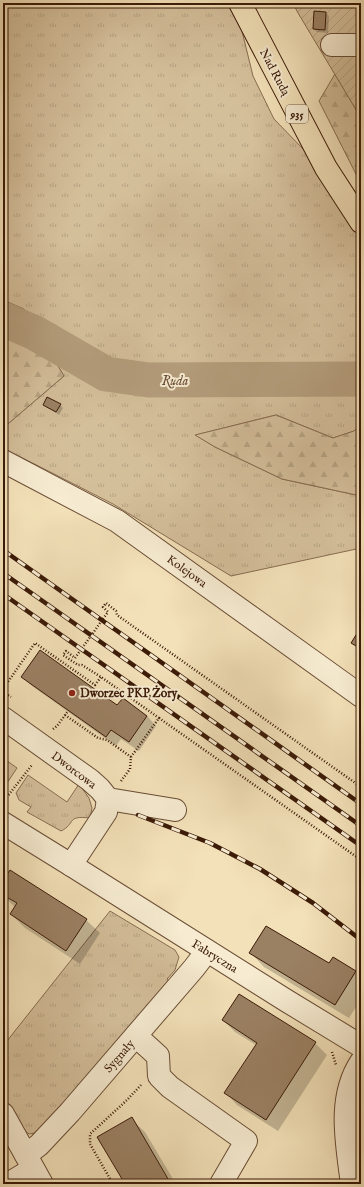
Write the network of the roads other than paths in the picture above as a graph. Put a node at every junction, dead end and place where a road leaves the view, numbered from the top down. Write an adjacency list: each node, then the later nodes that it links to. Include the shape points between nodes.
1 (240, 3): 4 (main road, Nad Rudą / 935, via 326,168)
2 (361, 45): 3 (street)
3 (332, 46)
4 (361, 222)
5 (3, 462): 6 (street, Kolejowa, via 117,521)
6 (361, 696)
7 (3, 718): 8 (street, Dworcowa, via 90,780)
8 (108, 799): 9 (street); 11 (street, via 106,812)
9 (175, 810)
10 (3, 823): 11 (street, Fabryczna)
11 (71, 865): 12 (street, Fabryczna)
12 (207, 951): 13 (street, Sygnały); 14 (street, Fabryczna)
13 (136, 1036): 17 (street, Sygnały, via 39,1145); 19 (street, via 158,1056 159,1076 170,1087 246,1141)
14 (361, 1046)
15 (361, 1062): 20 (street, via 351,1083 346,1107 345,1130)
16 (3, 1114): 17 (street)
17 (34, 1169): 18 (street, Sygnały)
18 (8, 1184)
19 (221, 1184)
20 (352, 1184)

